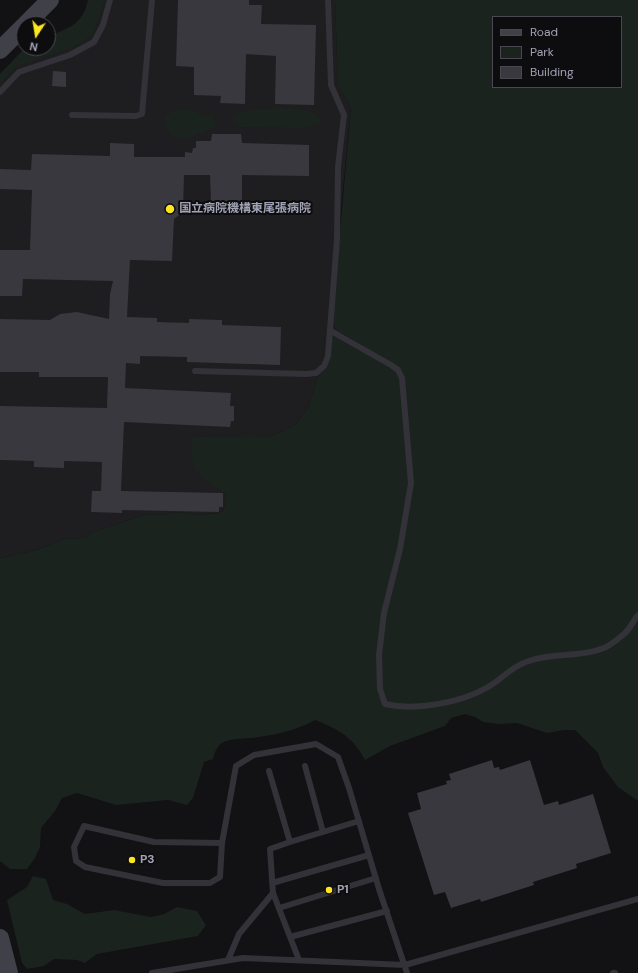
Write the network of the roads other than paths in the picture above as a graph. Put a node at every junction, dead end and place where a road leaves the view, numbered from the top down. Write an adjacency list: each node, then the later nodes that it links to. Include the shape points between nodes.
1 (50, 0): 5 (main road)
2 (110, 0): 8 (lane, via 103,25 94,42 70,55 19,72)
3 (152, 0): 9 (lane, via 142,114)
4 (328, 0): 10 (lane, via 331,85 344,115 338,167 337,239)
5 (34, 16)
6 (16, 34): 7 (main road)
7 (0, 50)
8 (0, 92)
9 (72, 115)
10 (331, 331): 11 (lane, via 326,361 316,373); 12 (lane, via 398,370 402,378 411,483 400,548 384,613 379,655 380,689 385,704 420,707 464,698 489,687 524,662 553,655 602,649 625,633)
11 (195, 371)
12 (638, 614)
13 (305, 766): 16 (lane)
14 (269, 771): 17 (lane)
15 (359, 821): 16 (lane); 18 (lane, via 338,757 316,744 254,755 236,766); 19 (lane)
16 (323, 832): 17 (lane)
17 (290, 842): 21 (lane, via 270,849)
18 (222, 843): 18 (lane, via 220,877 210,883 163,883 85,867 76,862 74,847 84,826 154,842)
19 (369, 855): 20 (lane); 21 (lane)
20 (376, 878): 24 (lane); 25 (lane)
21 (272, 883): 22 (lane)
22 (273, 893): 24 (lane); 28 (lane, via 238,934)
23 (638, 899): 30 (lane)
24 (279, 908): 26 (lane)
25 (387, 911): 26 (lane); 30 (lane)
26 (290, 937): 29 (lane)
27 (0, 938): 31 (main road)
28 (228, 960): 29 (lane); 32 (lane)
29 (299, 960): 30 (lane)
30 (405, 965): 33 (lane)
31 (9, 973)
32 (152, 973)
33 (407, 973)

